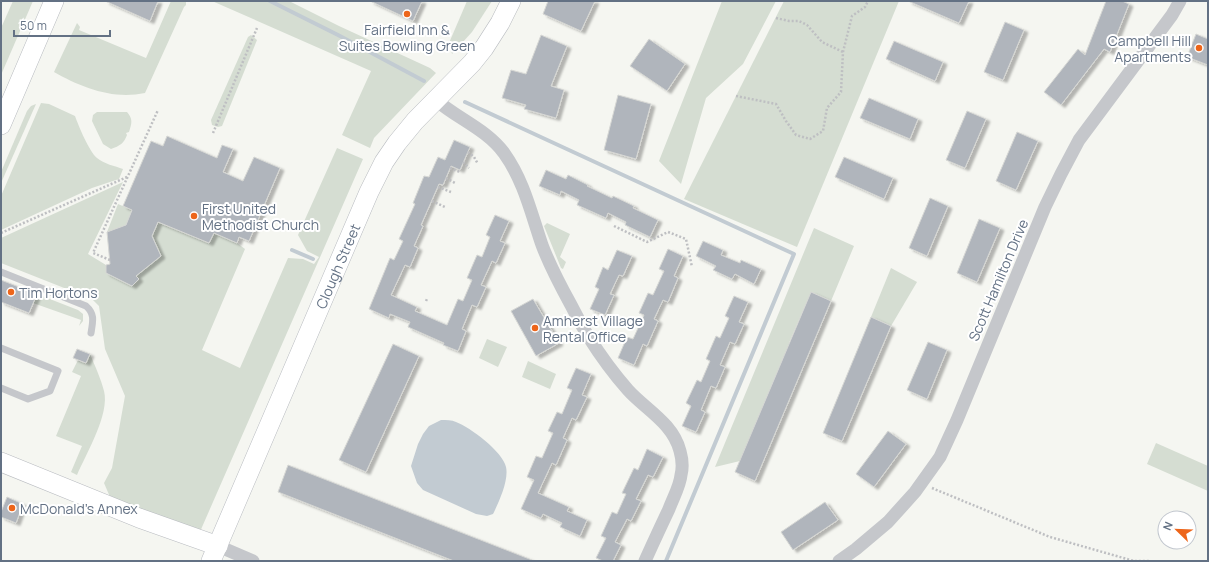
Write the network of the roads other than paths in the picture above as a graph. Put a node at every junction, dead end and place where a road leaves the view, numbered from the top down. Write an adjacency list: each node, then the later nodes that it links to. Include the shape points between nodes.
1 (54, 1): 5 (street)
2 (511, 1): 4 (street, Clough Street, via 484,48)
3 (1180, 1): 14 (street, Scott Hamilton Drive, via 1075,147 1060,174 940,457 915,492 888,522)
4 (436, 100): 11 (street, Clough Street, via 397,143 369,192); 13 (street, via 484,132 503,152 517,172 552,268 587,334 628,391 652,411 676,440 680,449 682,474)
5 (1, 125)
6 (1, 272): 7 (lane, via 86,306 92,311 94,320)
7 (91, 333)
8 (1, 348): 9 (lane, via 58,371 50,391 28,399)
9 (1, 388)
10 (1, 462): 11 (street, via 139,518)
11 (214, 554): 12 (street)
12 (253, 561)
13 (645, 561)
14 (838, 561)

